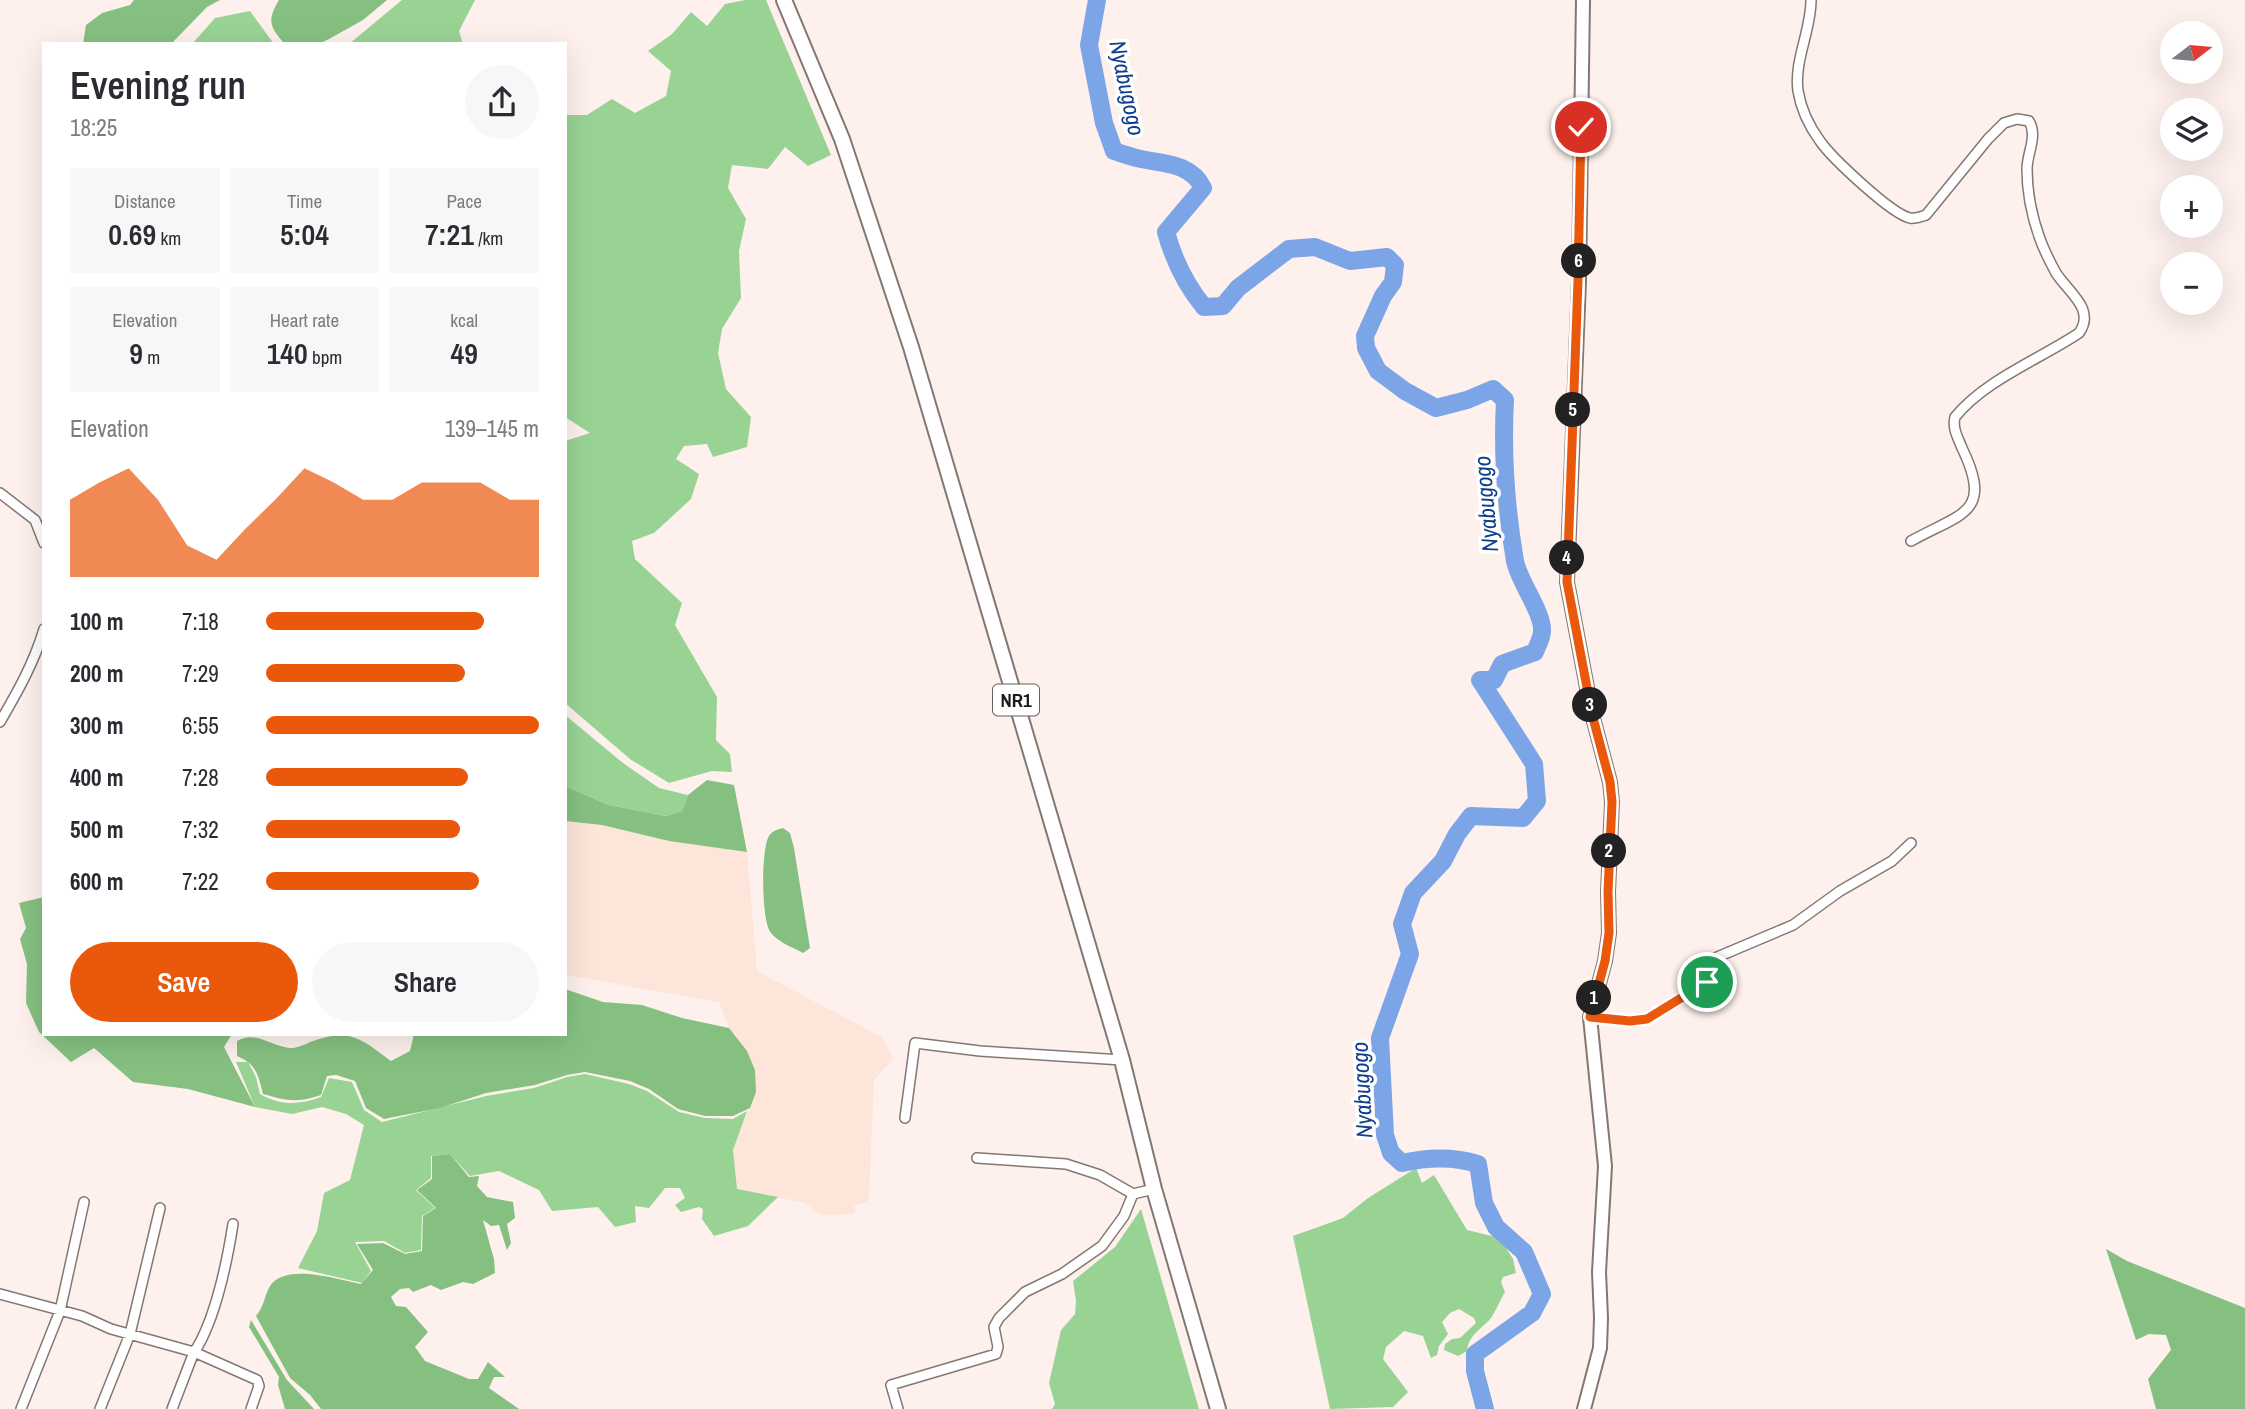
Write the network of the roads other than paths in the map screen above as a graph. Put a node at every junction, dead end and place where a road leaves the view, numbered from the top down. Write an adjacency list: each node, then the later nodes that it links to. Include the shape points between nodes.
1 (784, 0): 11 (highway, NR1, via 842,139 911,347)
2 (1583, 0): 10 (main road, via 1567,582 1612,802 1609,933)
3 (1811, 0): 6 (street, via 1797,77 1802,110 1821,143 1896,211 1913,218 1926,215 2004,123 2029,121 2033,133 2027,170 2039,237 2085,317 2079,333 1960,410 1955,429 1974,478 1974,500 1950,521)
4 (0, 493): 5 (street, via 35,520)
5 (42, 538)
6 (1911, 541)
7 (42, 636): 8 (street, via 22,686)
8 (0, 722)
9 (1911, 843): 10 (street, via 1892,861 1793,925 1715,958 1706,984 1647,1019)
10 (1590, 1017): 29 (main road, via 1605,1166 1600,1348)
11 (1122, 1060): 12 (street, via 915,1043); 14 (highway, NR1)
12 (905, 1118)
13 (977, 1157): 15 (street, via 1066,1164)
14 (1154, 1189): 15 (street); 28 (highway, NR1)
15 (1133, 1194): 27 (street, via 1124,1216 1102,1246 1062,1274 1025,1292 995,1323 996,1354 891,1385)
16 (84, 1202): 20 (street)
17 (160, 1208): 21 (street)
18 (233, 1224): 22 (street, via 219,1294)
19 (0, 1294): 20 (street)
20 (60, 1311): 21 (street); 23 (street)
21 (130, 1334): 22 (street); 24 (street)
22 (194, 1352): 25 (street); 26 (street, via 257,1380)
23 (21, 1409)
24 (100, 1409)
25 (173, 1409)
26 (251, 1409)
27 (898, 1409)
28 (1218, 1409)
29 (1584, 1409)

